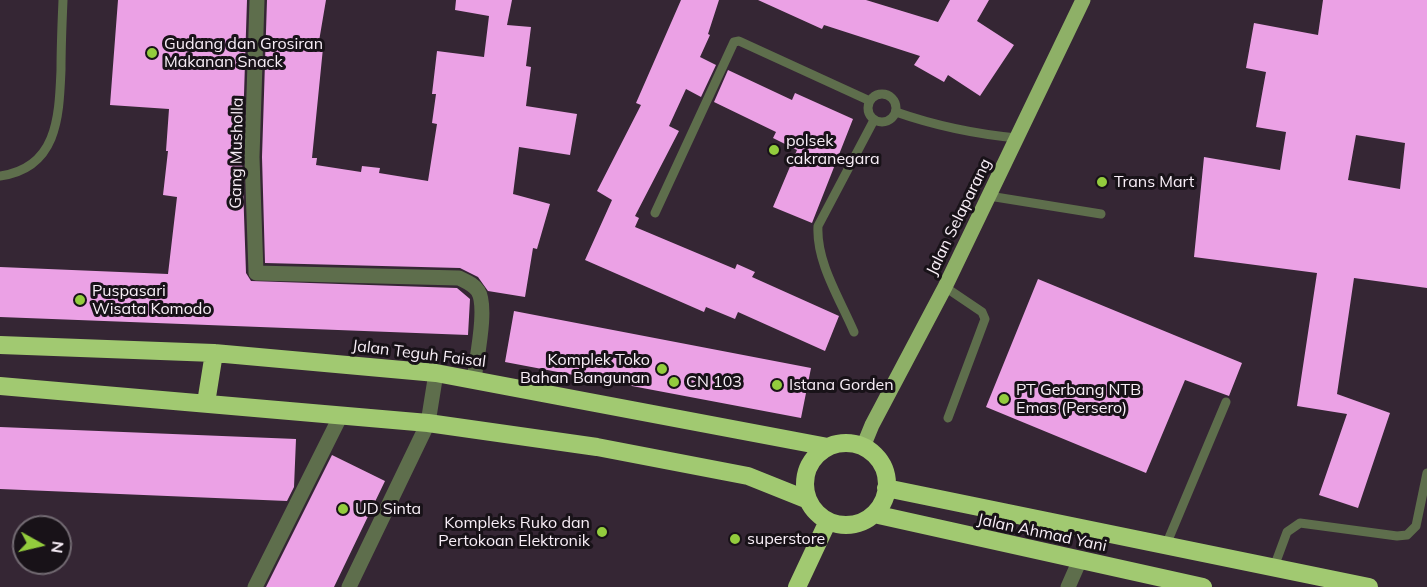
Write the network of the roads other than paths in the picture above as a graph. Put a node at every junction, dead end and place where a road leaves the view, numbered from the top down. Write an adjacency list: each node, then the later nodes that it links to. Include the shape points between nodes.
1 (63, 0): 8 (lane, via 55,132 36,159)
2 (257, 0): 17 (street, Gang Musholla, via 252,157 256,273 459,278 472,284 480,293 482,309)
3 (1083, 0): 7 (main road, Jalan Selaparang)
4 (870, 100): 5 (lane, via 888,95); 6 (lane, via 868,111); 10 (lane, via 734,42)
5 (896, 112): 6 (lane, via 887,122); 7 (lane, via 980,135)
6 (874, 120): 13 (lane, via 818,226 823,258)
7 (1017, 138): 9 (main road, Jalan Selaparang)
8 (0, 176)
9 (989, 196): 11 (lane); 12 (main road, Jalan Selaparang)
10 (655, 213)
11 (1101, 214)
12 (945, 287): 22 (lane, via 982,312 986,319); 25 (main road, Jalan Selaparang)
13 (854, 332)
14 (0, 345): 15 (highway, Jalan Teguh Faisal)
15 (214, 352): 16 (highway, Jalan Teguh Faisal); 20 (highway)
16 (436, 373): 17 (highway, Jalan Teguh Faisal); 23 (street)
17 (474, 380): 24 (highway, Jalan Teguh Faisal)
18 (0, 386): 20 (highway)
19 (1226, 402): 33 (lane)
20 (206, 403): 21 (highway)
21 (341, 415): 23 (highway); 36 (street)
22 (948, 418)
23 (428, 423): 28 (highway, via 597,447 748,476); 37 (street)
24 (828, 447): 25 (highway); 28 (highway, via 814,458 806,474)
25 (863, 447): 27 (highway, via 881,464)
26 (1427, 473): 31 (lane)
27 (886, 489): 29 (highway); 33 (highway)
28 (808, 500): 30 (highway)
29 (874, 514): 30 (highway, via 856,524); 34 (highway, Jalan Ahmad Yani)
30 (828, 521): 38 (highway)
31 (1416, 526): 32 (lane); 35 (lane, via 1407,535 1396,536 1300,523 1287,532)
32 (1427, 527)
33 (1166, 545): 35 (highway)
34 (1079, 562): 39 (street); 40 (highway, Jalan Ahmad Yani)
35 (1274, 567): 41 (highway)
36 (255, 587)
37 (349, 587)
38 (797, 587)
39 (1068, 587)
40 (1203, 587)
41 (1369, 587)

